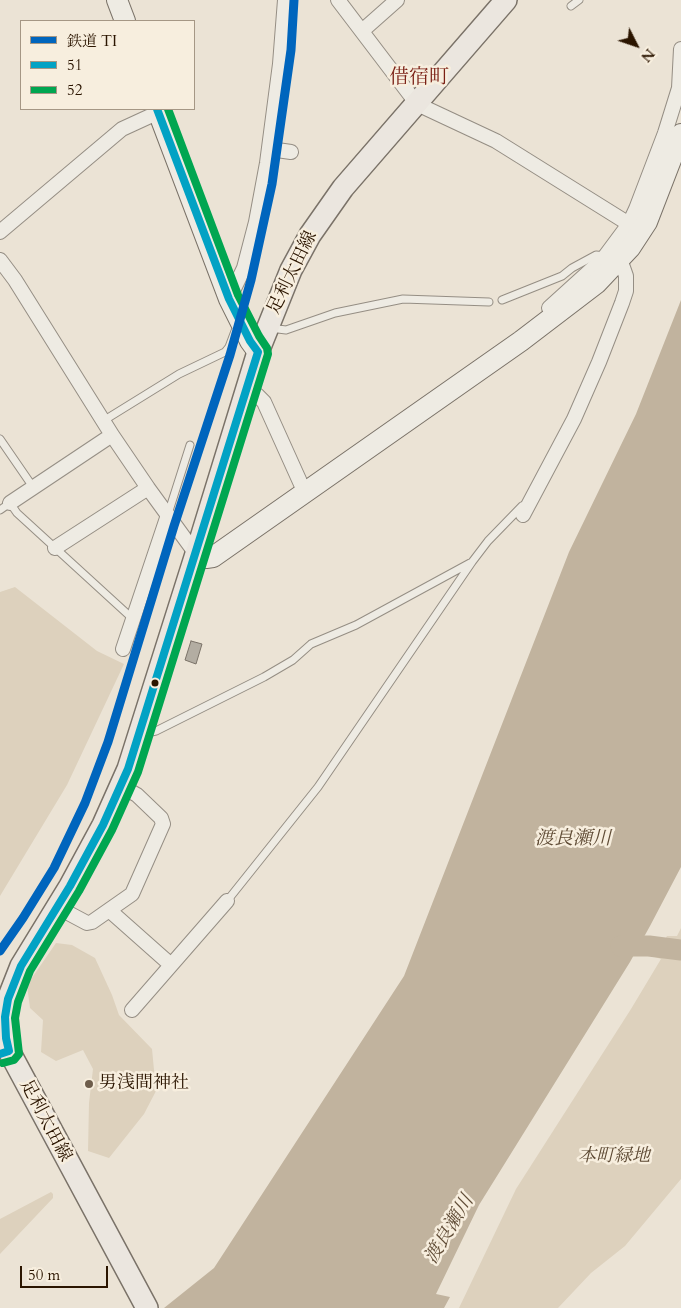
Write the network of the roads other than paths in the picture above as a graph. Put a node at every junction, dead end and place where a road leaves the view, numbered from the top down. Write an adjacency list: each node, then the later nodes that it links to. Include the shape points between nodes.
1 (117, 0): 8 (street)
2 (285, 0): 14 (street)
3 (338, 0): 9 (street)
4 (397, 0): 9 (street)
5 (506, 0): 11 (main road, 足利太田線)
6 (579, 0): 7 (lane)
7 (571, 6)
8 (125, 20)
9 (362, 31): 11 (street)
10 (681, 49): 16 (street, via 679,88)
11 (417, 104): 16 (street, via 496,141); 24 (main road, 足利太田線, via 343,188 318,222 291,270)
12 (158, 110): 17 (street, via 122,129); 20 (street)
13 (681, 134): 18 (street, via 647,222 639,236)
14 (270, 149): 15 (street); 20 (street, via 244,268)
15 (291, 152)
16 (629, 224): 18 (street)
17 (0, 232)
18 (613, 258): 21 (lane, via 596,255 562,276); 33 (street, via 596,282 520,341); 34 (street, via 626,276 622,303 574,420)
19 (0, 260): 27 (street)
20 (229, 299): 23 (street)
21 (502, 300)
22 (489, 302): 24 (lane, via 403,299 335,313 286,330)
23 (242, 326): 25 (street); 27 (lane, via 234,331 225,352 179,374)
24 (267, 328): 25 (main road, 足利太田線)
25 (258, 352): 26 (main road, 足利太田線)
26 (247, 389): 33 (street, via 264,402); 39 (main road, 足利太田線)
27 (103, 421): 28 (street)
28 (112, 435): 31 (street); 32 (street)
29 (0, 439): 31 (lane)
30 (190, 445): 36 (lane)
31 (32, 487): 35 (street)
32 (148, 488): 36 (street); 38 (street)
33 (305, 493): 39 (street, via 213,557)
34 (535, 494): 37 (street); 40 (lane)
35 (5, 506): 38 (lane)
36 (168, 515): 39 (street); 41 (street)
37 (523, 515)
38 (55, 548): 41 (lane)
39 (196, 554): 43 (main road, 足利太田線)
40 (472, 562): 43 (lane, via 356,625 311,644 293,660 264,677 156,731); 45 (lane, via 318,787)
41 (133, 620): 42 (street)
42 (123, 650)
43 (139, 735): 44 (main road, 足利太田線)
44 (121, 786): 46 (main road, 足利太田線); 47 (street, via 137,794 163,824 132,894)
45 (227, 901): 48 (street)
46 (57, 907): 47 (street, via 87,923); 50 (main road, 足利太田線, via 22,966 8,999)
47 (109, 910): 48 (street)
48 (170, 964): 49 (street)
49 (132, 1010)
50 (4, 1053): 51 (main road, 足利太田線)
51 (147, 1308)

